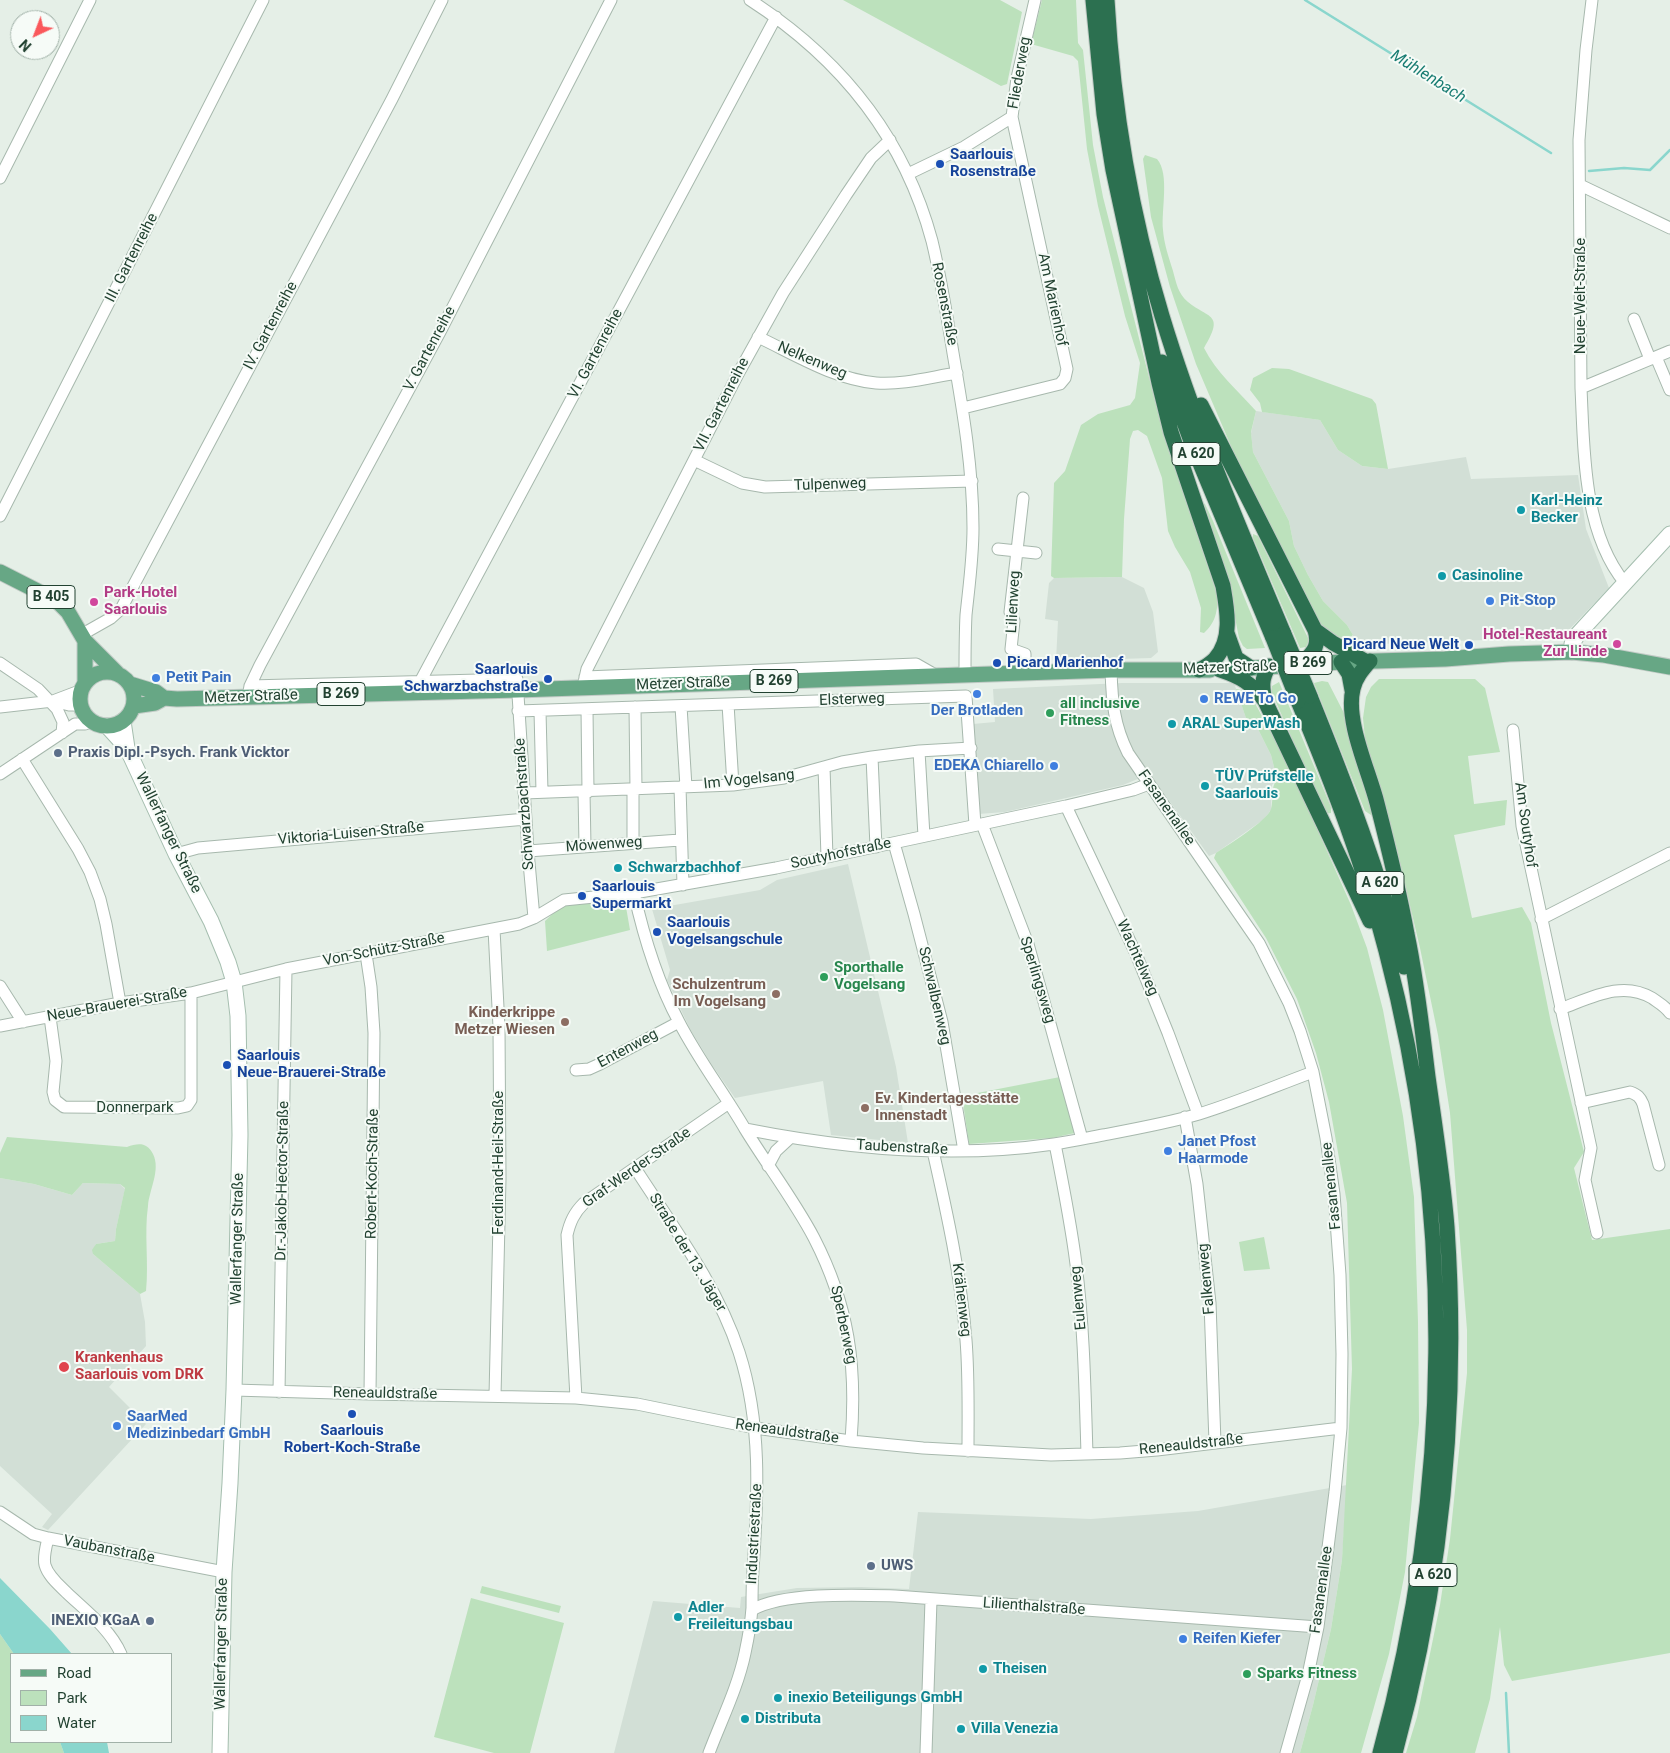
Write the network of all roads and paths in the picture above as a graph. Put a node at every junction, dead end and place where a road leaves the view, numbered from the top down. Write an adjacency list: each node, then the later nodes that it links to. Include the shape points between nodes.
1 (90, 0): 14 (street)
2 (264, 0): 30 (street, III. Gartenreihe)
3 (442, 0): 40 (street, IV. Gartenreihe, via 121,609)
4 (611, 0): 60 (street, V. Gartenreihe, via 454,306)
5 (750, 0): 10 (street, Rosenstraße)
6 (1035, 0): 11 (street, Fliederweg, via 1017,78)
7 (1093, 0): 17 (highway, A 620, via 1106,124)
8 (1107, 0): 18 (highway, A 620, via 1117,112 1126,166)
9 (1592, 0): 15 (street, Neue-Welt-Straße, via 1579,140)
10 (776, 17): 12 (street, Rosenstraße, via 820,53 848,83); 57 (street, VI. Gartenreihe)
11 (1012, 117): 13 (street, Fliederweg, via 964,147); 26 (street, Am Marienhof, via 1067,369 1060,384)
12 (890, 140): 13 (street, Rosenstraße); 20 (street, VII. Gartenreihe, via 872,158 820,234)
13 (908, 174): 23 (street, Rosenstraße, via 932,242)
14 (0, 178)
15 (1580, 185): 16 (street); 24 (street, Neue-Welt-Straße)
16 (1670, 228)
17 (1133, 265): 38 (highway, via 1171,432 1223,586); 39 (highway, A 620, via 1189,436)
18 (1161, 314): 37 (highway, via 1206,416); 39 (highway, A 620)
19 (1634, 319): 22 (street)
20 (758, 337): 23 (street, Nelkenweg, via 843,377 895,382); 27 (street, VII. Gartenreihe)
21 (1670, 351): 22 (street)
22 (1653, 358): 24 (street); 25 (street)
23 (956, 373): 26 (street, Rosenstraße)
24 (1582, 388): 36 (street, Neue-Welt-Straße, via 1585,455 1595,525 1606,557)
25 (1670, 390)
26 (963, 408): 28 (street, Rosenstraße)
27 (694, 460): 28 (street, Tulpenweg, via 742,483 766,487); 55 (street, VII. Gartenreihe, via 587,669)
28 (972, 481): 54 (street, Rosenstraße, via 973,553)
29 (1023, 498): 33 (street, Lilienweg)
30 (0, 516)
31 (1670, 534): 36 (main road)
32 (998, 549): 33 (street, Lilienweg)
33 (1017, 551): 34 (street, Lilienweg); 53 (street, Lilienweg, via 1010,612 1014,621 1011,649 1026,654)
34 (1036, 553)
35 (0, 572): 40 (main road, B 405, via 58,600)
36 (1624, 583): 41 (main road, via 1578,634 1572,644)
37 (1315, 630): 42 (highway); 45 (highway, via 1316,647)
38 (1226, 633): 48 (highway, via 1236,658); 50 (highway, via 1219,654)
39 (1278, 636): 63 (highway, A 620, bridge)
40 (83, 638): 52 (main road, B 405); 61 (main road, B 405)
41 (1572, 652): 42 (main road, Metzer Straße / B 269); 47 (main road, Metzer Straße / B 269)
42 (1368, 661): 43 (main road, Metzer Straße / B 269); 59 (highway)
43 (1341, 662): 45 (main road, Metzer Straße / B 269); 59 (highway, via 1349,674)
44 (0, 663): 64 (street)
45 (1302, 664): 46 (main road, Metzer Straße / B 269)
46 (1269, 666): 48 (main road, Metzer Straße / B 269); 65 (highway, via 1262,686)
47 (1670, 667)
48 (1251, 668): 51 (main road, Metzer Straße / B 269)
49 (1111, 670): 50 (main road, Metzer Straße / B 269); 53 (main road, Metzer Straße / B 269); 85 (street, Fasanenallee, via 1117,730)
50 (1199, 670): 51 (main road, Metzer Straße / B 269)
51 (1220, 670): 65 (highway, via 1248,682)
52 (117, 673): 56 (main road); 61 (main road, via 92,676)
53 (1025, 673): 54 (main road, Metzer Straße / B 269)
54 (965, 675): 55 (main road, Metzer Straße / B 269)
55 (584, 682): 58 (main road, Metzer Straße / B 269)
56 (130, 684): 62 (main road, Metzer Straße / B 269, via 156,692); 67 (main road, via 135,697)
57 (420, 686): 58 (main road, Metzer Straße / B 269); 60 (main road, Metzer Straße / B 269)
58 (517, 690): 73 (street, Schwarzbachstraße)
59 (1352, 690): 125 (highway, via 1352,714 1408,935)
60 (249, 692): 62 (main road, Metzer Straße / B 269)
61 (84, 696): 64 (street); 75 (main road); 77 (street, via 75,724)
62 (164, 698): 67 (main road, Metzer Straße / B 269, via 155,703)
63 (1304, 699): 119 (highway, A 620, via 1355,847); 125 (highway, A 620, via 1359,819 1382,888 1412,997)
64 (50, 701): 69 (street); 77 (street, via 61,716)
65 (1266, 701): 119 (highway, via 1371,924)
66 (728, 704): 68 (street, Elsterweg); 79 (street, Elsterweg, via 966,696); 86 (street)
67 (134, 706): 74 (main road)
68 (681, 706): 70 (street, Elsterweg); 87 (street)
69 (0, 707)
70 (636, 707): 71 (street, Elsterweg); 88 (street)
71 (588, 709): 72 (street, Elsterweg); 90 (street)
72 (540, 710): 73 (street, Elsterweg); 89 (street, Schwarzbachstraße)
73 (518, 711): 91 (street, Schwarzbachstraße)
74 (124, 721): 75 (main road); 78 (main road, Wallerfanger Straße)
75 (107, 726): 78 (main road, Wallerfanger Straße)
76 (1513, 730): 108 (street, Am Soutyhof, via 1522,826)
77 (62, 733): 82 (street)
78 (127, 748): 103 (main road, Wallerfanger Straße)
79 (971, 748): 80 (street, Im Vogelsang); 94 (street, Elsterweg)
80 (919, 751): 81 (street, Im Vogelsang); 95 (street)
81 (872, 757): 83 (street, Im Vogelsang); 100 (street)
82 (22, 759): 84 (street); 115 (street, via 90,872 106,924)
83 (824, 767): 86 (street, Im Vogelsang, via 784,778); 104 (street)
84 (0, 774)
85 (1149, 784): 92 (street, Soutyhofstraße); 124 (street, Fasanenallee, via 1259,943 1289,1003)
86 (733, 785): 87 (street, Im Vogelsang)
87 (683, 787): 88 (street, Im Vogelsang); 96 (street)
88 (634, 790): 90 (street, Im Vogelsang); 97 (street)
89 (542, 792): 90 (street, Im Vogelsang); 91 (street, Im Vogelsang)
90 (586, 792): 99 (street)
91 (524, 793): 93 (street, Schwarzbachstraße)
92 (1066, 806): 94 (street, Soutyhofstraße); 128 (street, Wachtelweg, via 1140,962)
93 (526, 819): 101 (street, Schwarzbachstraße); 103 (street, Viktoria-Luisen-Straße, via 198,848)
94 (979, 825): 95 (street, Soutyhofstraße); 132 (street, Sperlingsweg, via 1028,944)
95 (924, 836): 98 (street, Soutyhofstraße)
96 (680, 840): 97 (street, Möwenweg); 105 (street)
97 (633, 842): 99 (street, Möwenweg)
98 (894, 843): 100 (street, Soutyhofstraße); 135 (street, Schwalbenweg, via 942,1022)
99 (585, 846): 101 (street, Möwenweg)
100 (876, 847): 104 (street, Soutyhofstraße)
101 (528, 851): 107 (street, Schwarzbachstraße)
102 (1670, 853): 108 (street)
103 (176, 854): 112 (main road, Wallerfanger Straße, via 211,921)
104 (827, 857): 105 (street, Soutyhofstraße)
105 (683, 885): 106 (street, Soutyhofstraße)
106 (634, 893): 107 (street, Soutyhofstraße, via 564,900); 121 (street, via 650,955)
107 (534, 918): 109 (street, Von-Schütz-Straße)
108 (1541, 919): 116 (street, Am Soutyhof)
109 (494, 929): 110 (street, Von-Schütz-Straße); 143 (street, Ferdinand-Heil-Straße, via 499,1027 500,1178)
110 (366, 954): 111 (street, Von-Schütz-Straße); 142 (street, Robert-Koch-Straße, via 374,1033)
111 (286, 969): 112 (street, Von-Schütz-Straße); 141 (street, Dr.-Jakob-Hector-Straße)
112 (234, 982): 114 (street, Neue-Brauerei-Straße); 140 (main road, Wallerfanger Straße, via 238,1016 240,1135)
113 (0, 986): 120 (street)
114 (191, 993): 115 (street, Neue-Brauerei-Straße); 118 (street, Donnerpark, via 190,1100 187,1106 178,1108 64,1108 55,1100 53,1092 56,1062)
115 (120, 1004): 118 (street, Neue-Brauerei-Straße)
116 (1560, 1009): 117 (street, via 1624,989 1643,993); 127 (street, Am Soutyhof)
117 (1670, 1013)
118 (50, 1017): 120 (street, Neue-Brauerei-Straße)
119 (1403, 1019): 162 (highway, A 620, via 1414,1077 1433,1227 1436,1394 1431,1480 1417,1585 1404,1656)
120 (23, 1022): 122 (street, Neue-Brauerei-Straße)
121 (679, 1022): 123 (street, Entenweg, via 600,1064); 126 (street)
122 (0, 1026)
123 (576, 1070)
124 (1313, 1072): 128 (street, Taubenstraße); 146 (street, Fasanenallee, via 1326,1138 1338,1237)
125 (1428, 1076): 163 (highway, A 620, via 1441,1166 1449,1260 1451,1354 1448,1432 1430,1596)
126 (730, 1103): 130 (street); 138 (street, Graf-Werder-Straße)
127 (1581, 1103): 136 (street, via 1630,1092 1636,1094 1644,1104); 139 (street, Am Soutyhof, via 1591,1148 1585,1180)
128 (1198, 1114): 129 (street, Taubenstraße)
129 (1185, 1117): 132 (street, Taubenstraße); 148 (street, Falkenweg, via 1197,1184 1210,1303)
130 (745, 1129): 131 (street, Taubenstraße); 137 (street, Sperberweg)
131 (790, 1138): 134 (street, Taubenstraße); 137 (street, via 776,1151)
132 (1082, 1139): 133 (street, Taubenstraße)
133 (1055, 1144): 135 (street, Taubenstraße); 150 (street, Eulenweg, via 1079,1291)
134 (933, 1151): 135 (street, Taubenstraße); 149 (street, Krähenweg, via 962,1302)
135 (964, 1151)
136 (1659, 1165)
137 (768, 1166): 147 (street, Sperberweg, via 813,1237 834,1281 853,1369)
138 (634, 1168): 144 (street, Graf-Werder-Straße, via 584,1203 570,1222 567,1235); 145 (street, Straße der 13. Jäger, via 716,1298 739,1352)
139 (1597, 1233)
140 (234, 1390): 141 (street, Reneauldstraße); 153 (main road, Wallerfanger Straße)
141 (279, 1392): 142 (street, Reneauldstraße)
142 (370, 1394): 143 (street, Reneauldstraße)
143 (495, 1396): 144 (street, Reneauldstraße)
144 (576, 1398): 145 (street, Reneauldstraße, via 637,1404)
145 (755, 1428): 147 (street, Reneauldstraße); 155 (street, Industriestraße, via 758,1472)
146 (1341, 1428): 148 (street, Reneauldstraße); 156 (street, Fasanenallee)
147 (852, 1441): 149 (street, Reneauldstraße)
148 (1215, 1443): 150 (street, Reneauldstraße)
149 (968, 1451): 150 (street, Reneauldstraße)
150 (1087, 1454)
151 (0, 1512): 152 (street, Vaubanstraße, via 32,1534)
152 (48, 1538): 153 (street, Vaubanstraße); 157 (street, via 44,1554 48,1571 104,1629)
153 (224, 1572): 158 (main road, Wallerfanger Straße)
154 (931, 1600): 155 (street, Lilienthalstraße, via 896,1591 788,1600); 156 (street, Lilienthalstraße); 160 (street)
155 (752, 1610): 159 (street, Industriestraße, via 745,1654)
156 (1318, 1627): 161 (street, Fasanenallee)
157 (121, 1653)
158 (220, 1753)
159 (709, 1753)
160 (926, 1753)
161 (1286, 1753)
162 (1380, 1753)
163 (1395, 1753)

